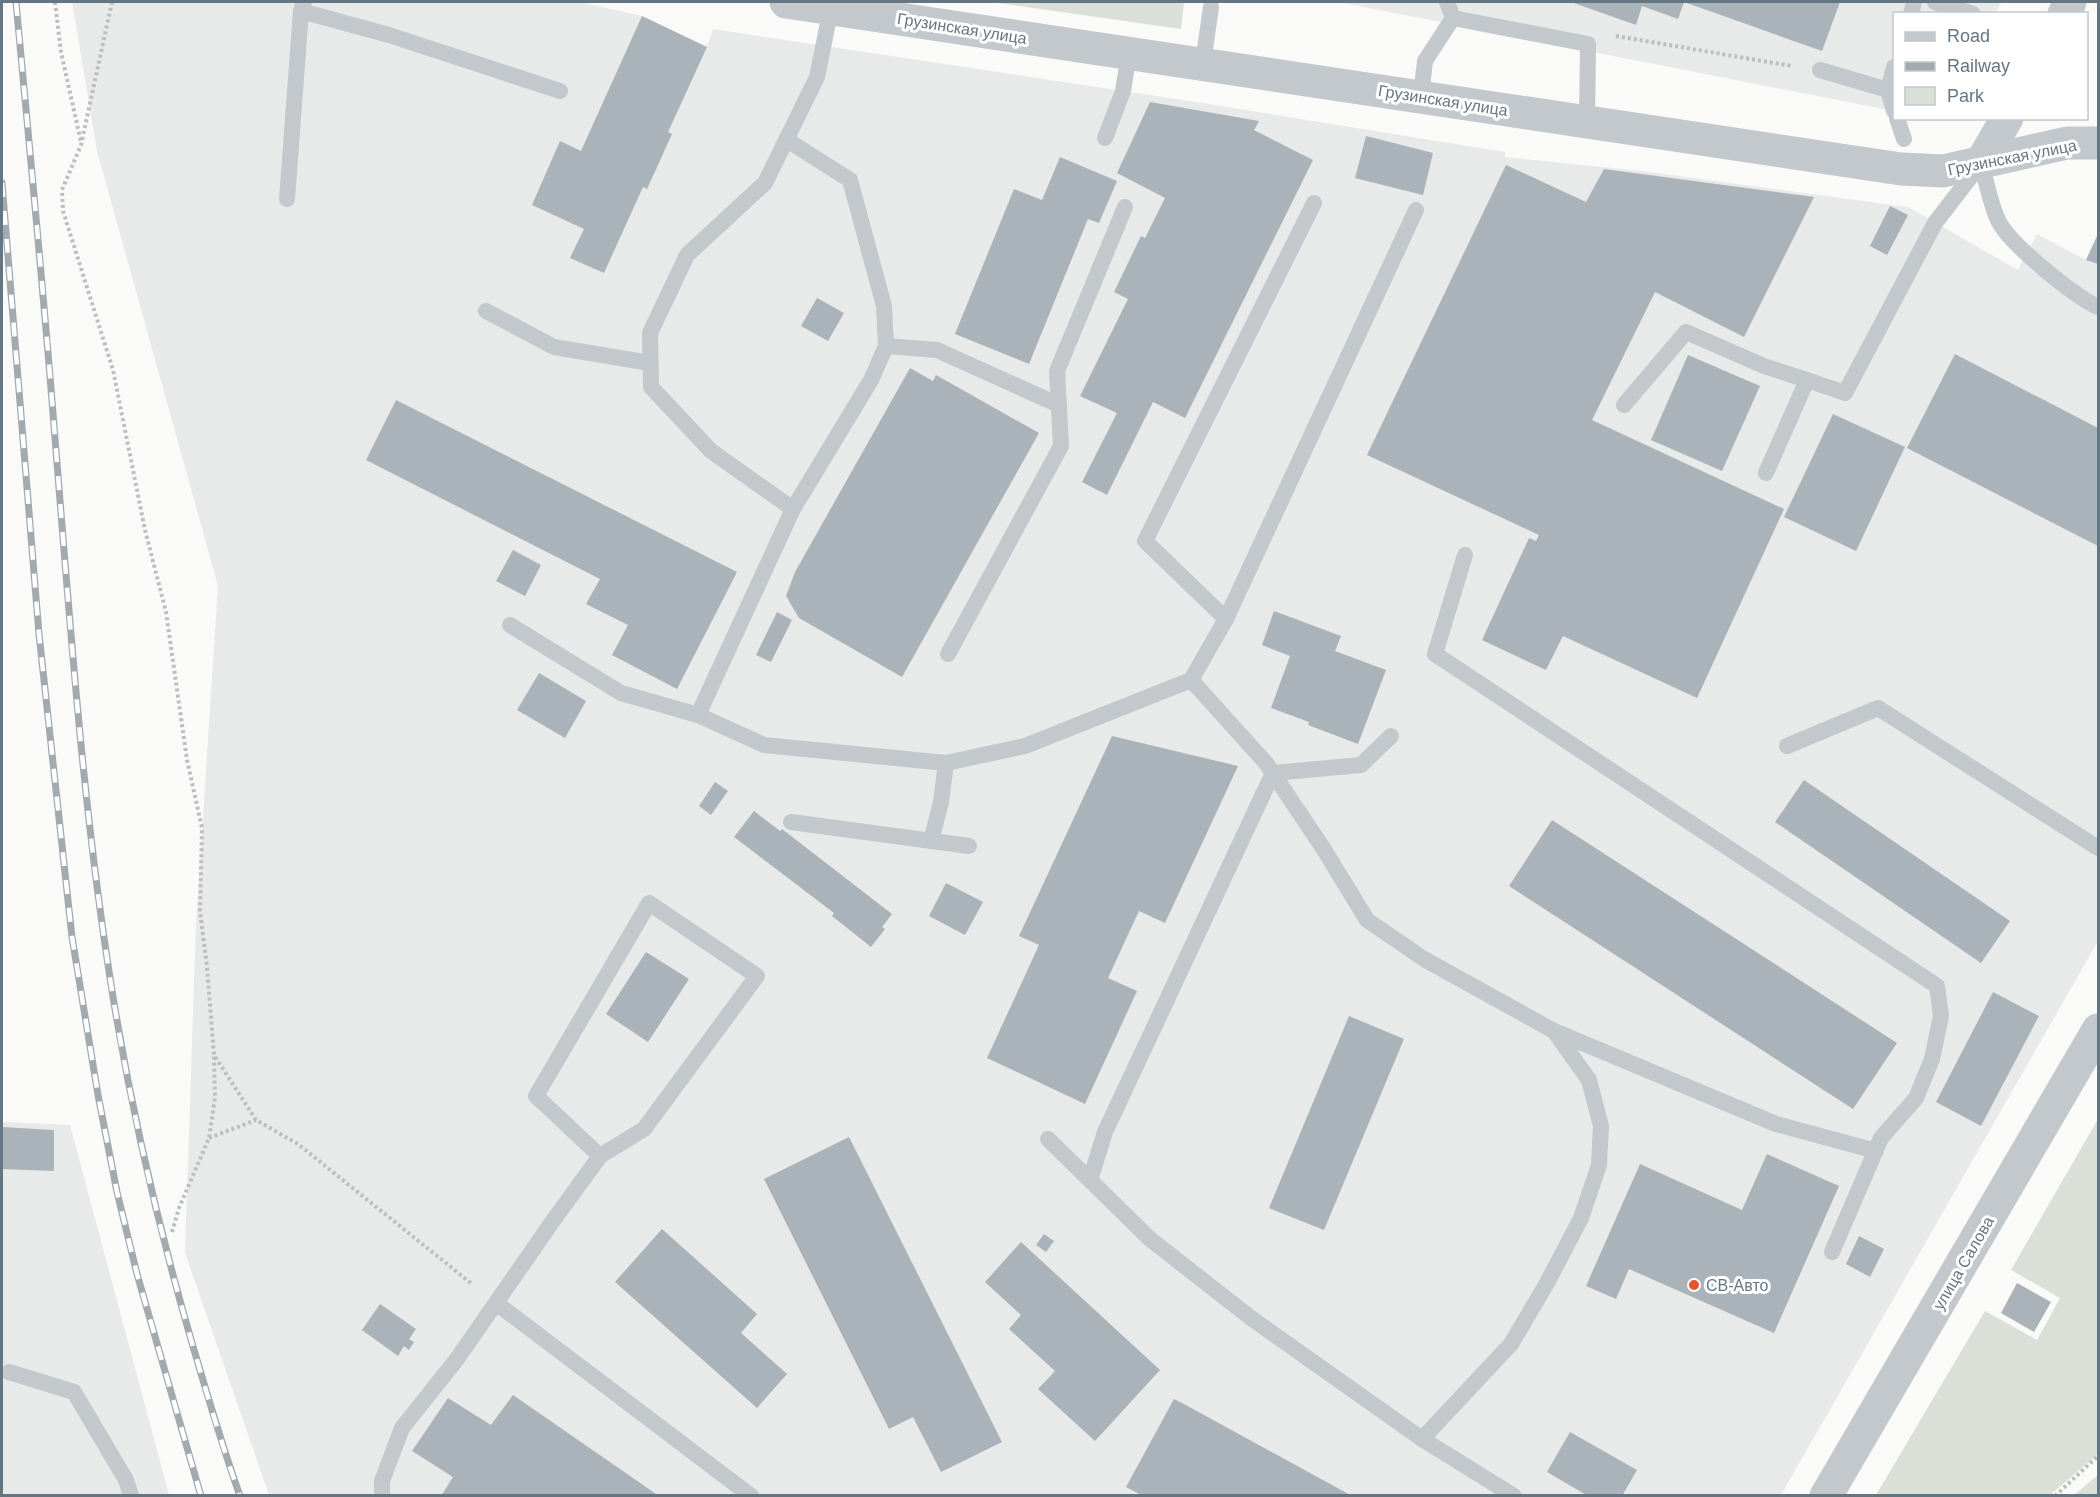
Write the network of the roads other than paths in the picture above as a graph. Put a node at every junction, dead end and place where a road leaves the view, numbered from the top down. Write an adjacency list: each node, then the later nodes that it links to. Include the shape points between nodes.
1 (786, 2): 5 (street, Грузинская улица)
2 (1935, 2): 7 (lane)
3 (303, 6): 13 (lane); 24 (lane)
4 (1211, 7): 9 (lane)
5 (831, 8): 8 (street, Грузинская улица); 21 (lane, via 818,76)
6 (1450, 10): 14 (lane, via 1425,61); 18 (lane, via 1588,44)
7 (1967, 12)
8 (1129, 53): 9 (street, Грузинская улица); 19 (lane, via 1123,91)
9 (1203, 63): 14 (street, Грузинская улица)
10 (1820, 70): 12 (lane)
11 (1893, 71): 12 (lane)
12 (1888, 90): 15 (lane)
13 (560, 91)
14 (1421, 96): 18 (street, Грузинская улица)
15 (1893, 108)
16 (1898, 120): 20 (lane)
17 (2006, 120): 23 (street)
18 (1587, 122): 23 (street, Грузинская улица, via 1901,169 1943,171)
19 (1105, 138)
20 (1904, 139)
21 (787, 140): 30 (lane, via 850,180 884,306); 31 (lane, via 765,183 687,255 650,333)
22 (2098, 143): 23 (street, Грузинская улица, via 2067,143)
23 (1981, 163): 28 (lane, via 1999,223 2026,254); 32 (lane, via 1935,222 1845,393)
24 (287, 199)
25 (1314, 203): 38 (lane, via 1145,541)
26 (1125, 207): 33 (lane, via 1057,371)
27 (1416, 210): 38 (lane)
28 (2098, 307)
29 (486, 311): 31 (lane, via 554,347)
30 (886, 346): 33 (lane, via 937,350); 36 (lane, via 871,380)
31 (650, 363): 36 (lane, via 651,387 711,451)
32 (1807, 380): 34 (lane, via 1686,332); 35 (lane)
33 (1059, 405): 40 (lane, via 1061,446)
34 (1624, 405)
35 (1766, 473)
36 (794, 509): 42 (lane)
37 (1465, 555): 54 (lane, via 1435,654 1936,986 1941,1016 1932,1059 1916,1098 1881,1138)
38 (1226, 619): 41 (lane)
39 (510, 624): 42 (lane, via 621,693)
40 (948, 654)
41 (1191, 680): 45 (lane, via 1025,746); 46 (lane)
42 (698, 715): 45 (lane, via 764,745)
43 (1391, 736): 46 (lane, via 1361,765)
44 (1787, 746): 50 (lane, via 1878,708)
45 (946, 763): 48 (lane)
46 (1273, 773): 52 (lane, via 1367,920 1424,959); 56 (lane, via 1105,1132)
47 (791, 822): 48 (lane)
48 (931, 841): 49 (lane)
49 (969, 846)
50 (2098, 848)
51 (2098, 1030): 65 (street, улица Салова)
52 (1554, 1031): 54 (lane, via 1776,1124); 60 (lane, via 1589,1080 1601,1126 1599,1165 1581,1218 1510,1344)
53 (1048, 1139): 56 (lane)
54 (1876, 1150): 57 (lane)
55 (600, 1156): 55 (lane, via 644,1129 757,976 649,903 536,1096); 58 (lane)
56 (1090, 1180): 60 (lane, via 1150,1239 1251,1318)
57 (1832, 1252)
58 (496, 1303): 62 (lane, via 458,1359 402,1428 382,1481); 63 (lane)
59 (9, 1372): 61 (lane, via 74,1392 126,1480)
60 (1422, 1439): 64 (lane)
61 (131, 1496)
62 (382, 1496)
63 (751, 1496)
64 (1514, 1496)
65 (1826, 1496)

